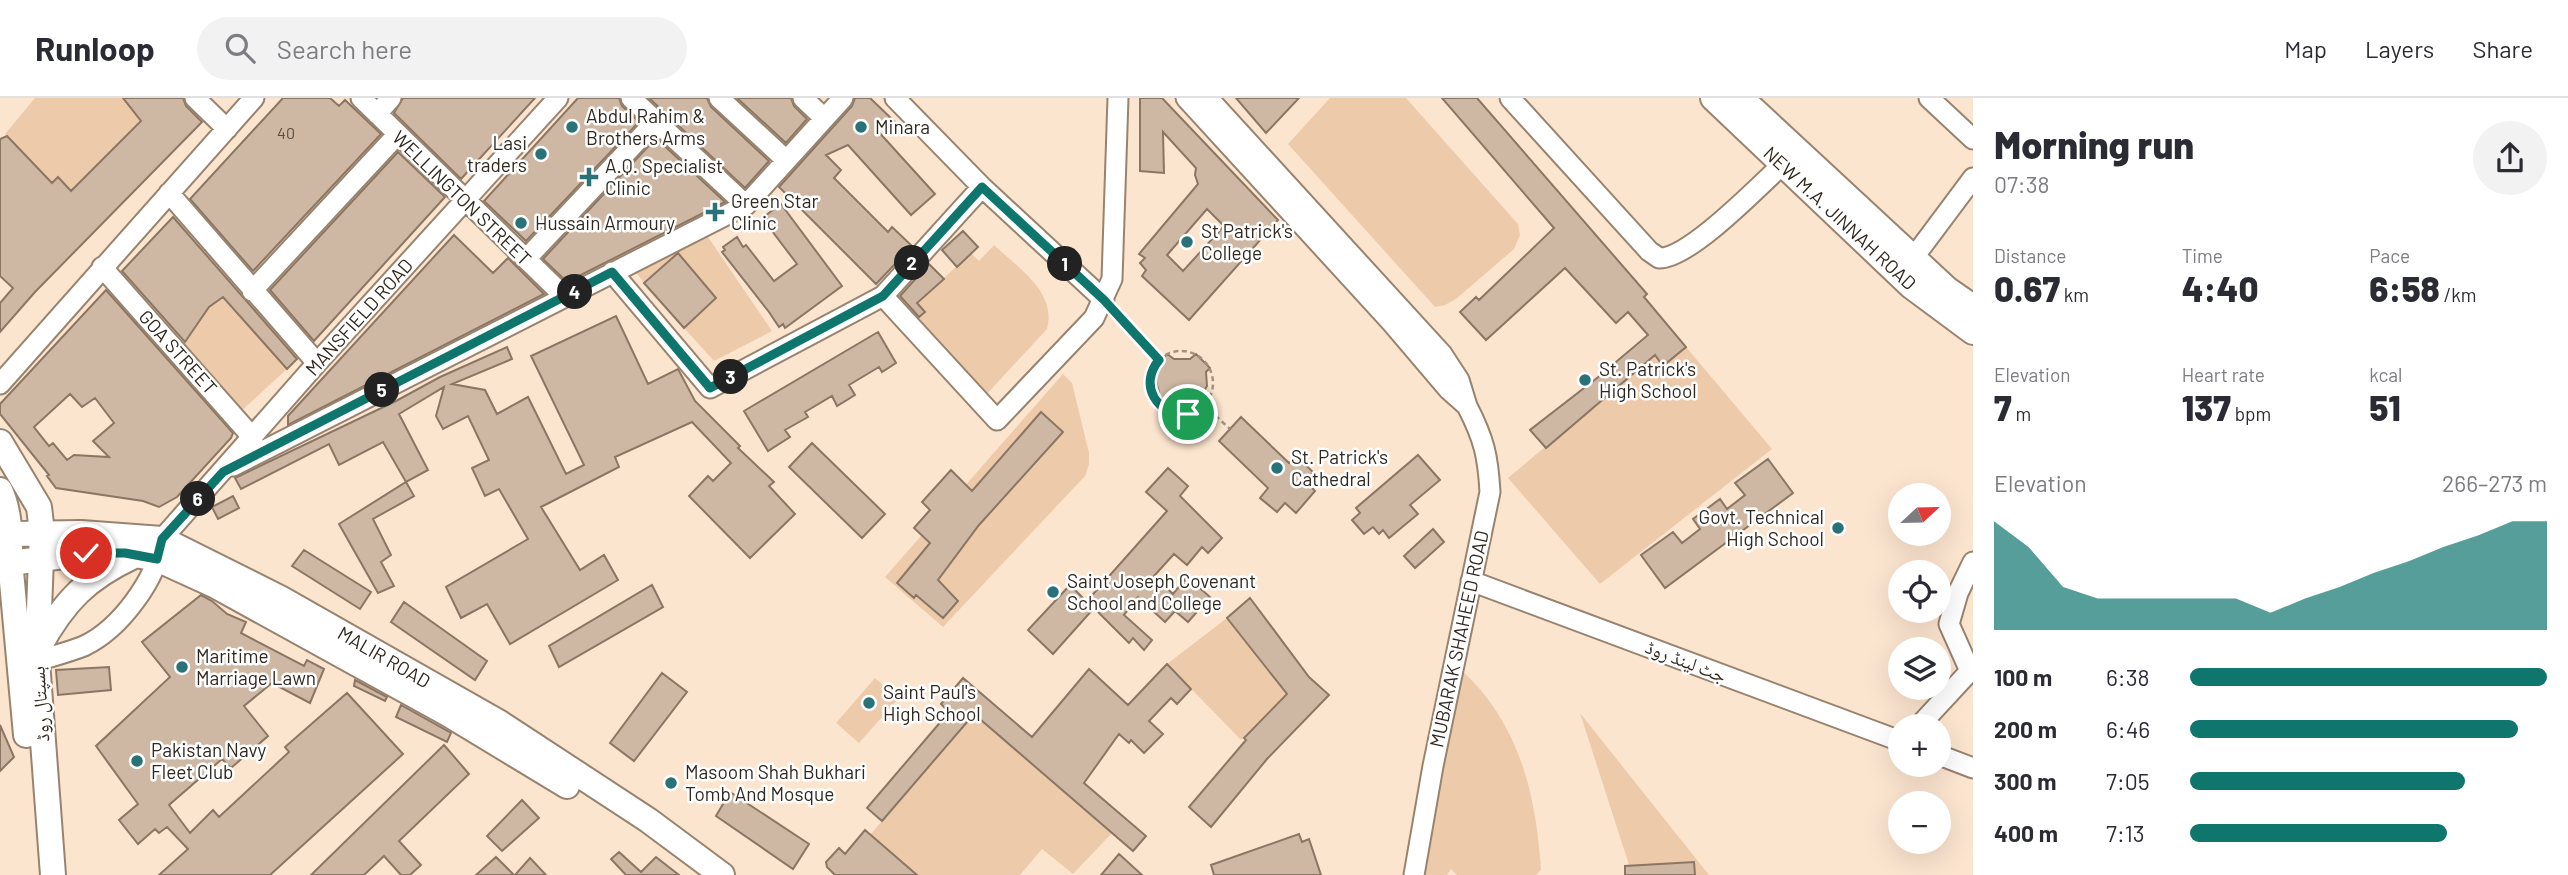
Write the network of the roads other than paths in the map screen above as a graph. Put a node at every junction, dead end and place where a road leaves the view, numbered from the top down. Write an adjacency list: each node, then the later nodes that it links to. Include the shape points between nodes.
1 (195, 98): 21 (street)
2 (254, 98): 21 (street)
3 (360, 98): 18 (street, WELLINGTON STREET)
4 (391, 98): 18 (street)
5 (558, 98): 29 (street, MANSFIELD ROAD)
6 (631, 98): 20 (street)
7 (719, 98): 24 (street)
8 (803, 98): 19 (street)
9 (844, 98): 19 (street)
10 (1118, 98): 38 (street, via 1112,279)
11 (1510, 98): 25 (street, via 1659,258 1671,256 1706,234)
12 (1713, 98): 25 (main road, NEW M.A. JINNAH ROAD)
13 (1741, 98): 31 (main road, NEW M.A. JINNAH ROAD)
14 (1929, 98): 17 (street)
15 (897, 99): 27 (street)
16 (1196, 99): 53 (street, MUBARAK SHAHEED ROAD, via 1442,354 1459,380 1488,456 1490,492)
17 (1950, 105): 23 (street)
18 (377, 114): 22 (street, WELLINGTON STREET)
19 (824, 118): 24 (street)
20 (656, 121): 30 (street); 32 (street)
21 (227, 129): 28 (street)
22 (397, 135): 29 (street, WELLINGTON STREET); 35 (street)
23 (1973, 139)
24 (786, 160): 30 (street)
25 (1783, 164): 40 (main road, NEW M.A. JINNAH ROAD, via 1911,286)
26 (1973, 178): 31 (street)
27 (982, 187): 36 (street); 38 (street)
28 (169, 194): 33 (street); 35 (street)
29 (465, 200): 32 (street, WELLINGTON STREET); 41 (street, MANSFIELD ROAD)
30 (746, 205): 34 (street)
31 (1914, 257): 39 (main road, NEW M.A. JINNAH ROAD)
32 (526, 259): 37 (street, WELLINGTON STREET)
33 (102, 267): 42 (street); 43 (street, GOA STREET)
34 (612, 272): 36 (street, via 710,388); 37 (street)
35 (252, 291): 41 (street)
36 (883, 296): 38 (street, via 996,420 1094,318)
37 (565, 297): 45 (street)
38 (1104, 300)
39 (1973, 307)
40 (1973, 331)
41 (317, 363): 43 (street, MANSFIELD ROAD)
42 (0, 384)
43 (253, 438): 45 (street, MANSFIELD ROAD)
44 (0, 442): 47 (main road, via 38,507)
45 (223, 472): 49 (street, MANSFIELD ROAD)
46 (0, 490): 48 (main road, ہسپتال روڈ)
47 (43, 533): 48 (main road, MALIR ROAD); 49 (main road, MALIR ROAD); 50 (main road, ہسپتال روڈ)
48 (11, 534): 52 (main road, ہسپتال روڈ)
49 (152, 550): 50 (main road, MALIR ROAD); 54 (main road, via 107,568 80,589 60,612); 54 (street, MANSFIELD ROAD, via 140,594 102,634 84,646); 62 (main road, MALIR ROAD, via 448,714 618,818); 63 (main road, MALIR ROAD, via 280,598 500,723 648,820)
50 (41, 558): 52 (main road, MALIR ROAD); 54 (main road, ہسپتال روڈ)
51 (1973, 562): 55 (street, via 1949,624)
52 (11, 563): 60 (main road, ہسپتال روڈ)
53 (1471, 580): 57 (street, جٹ لینڈ روڈ); 64 (street, MUBARAK SHAHEED ROAD)
54 (37, 655): 61 (main road, ہسپتال روڈ)
55 (1971, 672): 56 (street)
56 (1931, 714)
57 (1888, 736)
58 (1951, 760): 59 (street)
59 (1973, 768)
60 (37, 875)
61 (52, 875)
62 (698, 875)
63 (722, 875)
64 (1414, 875)

